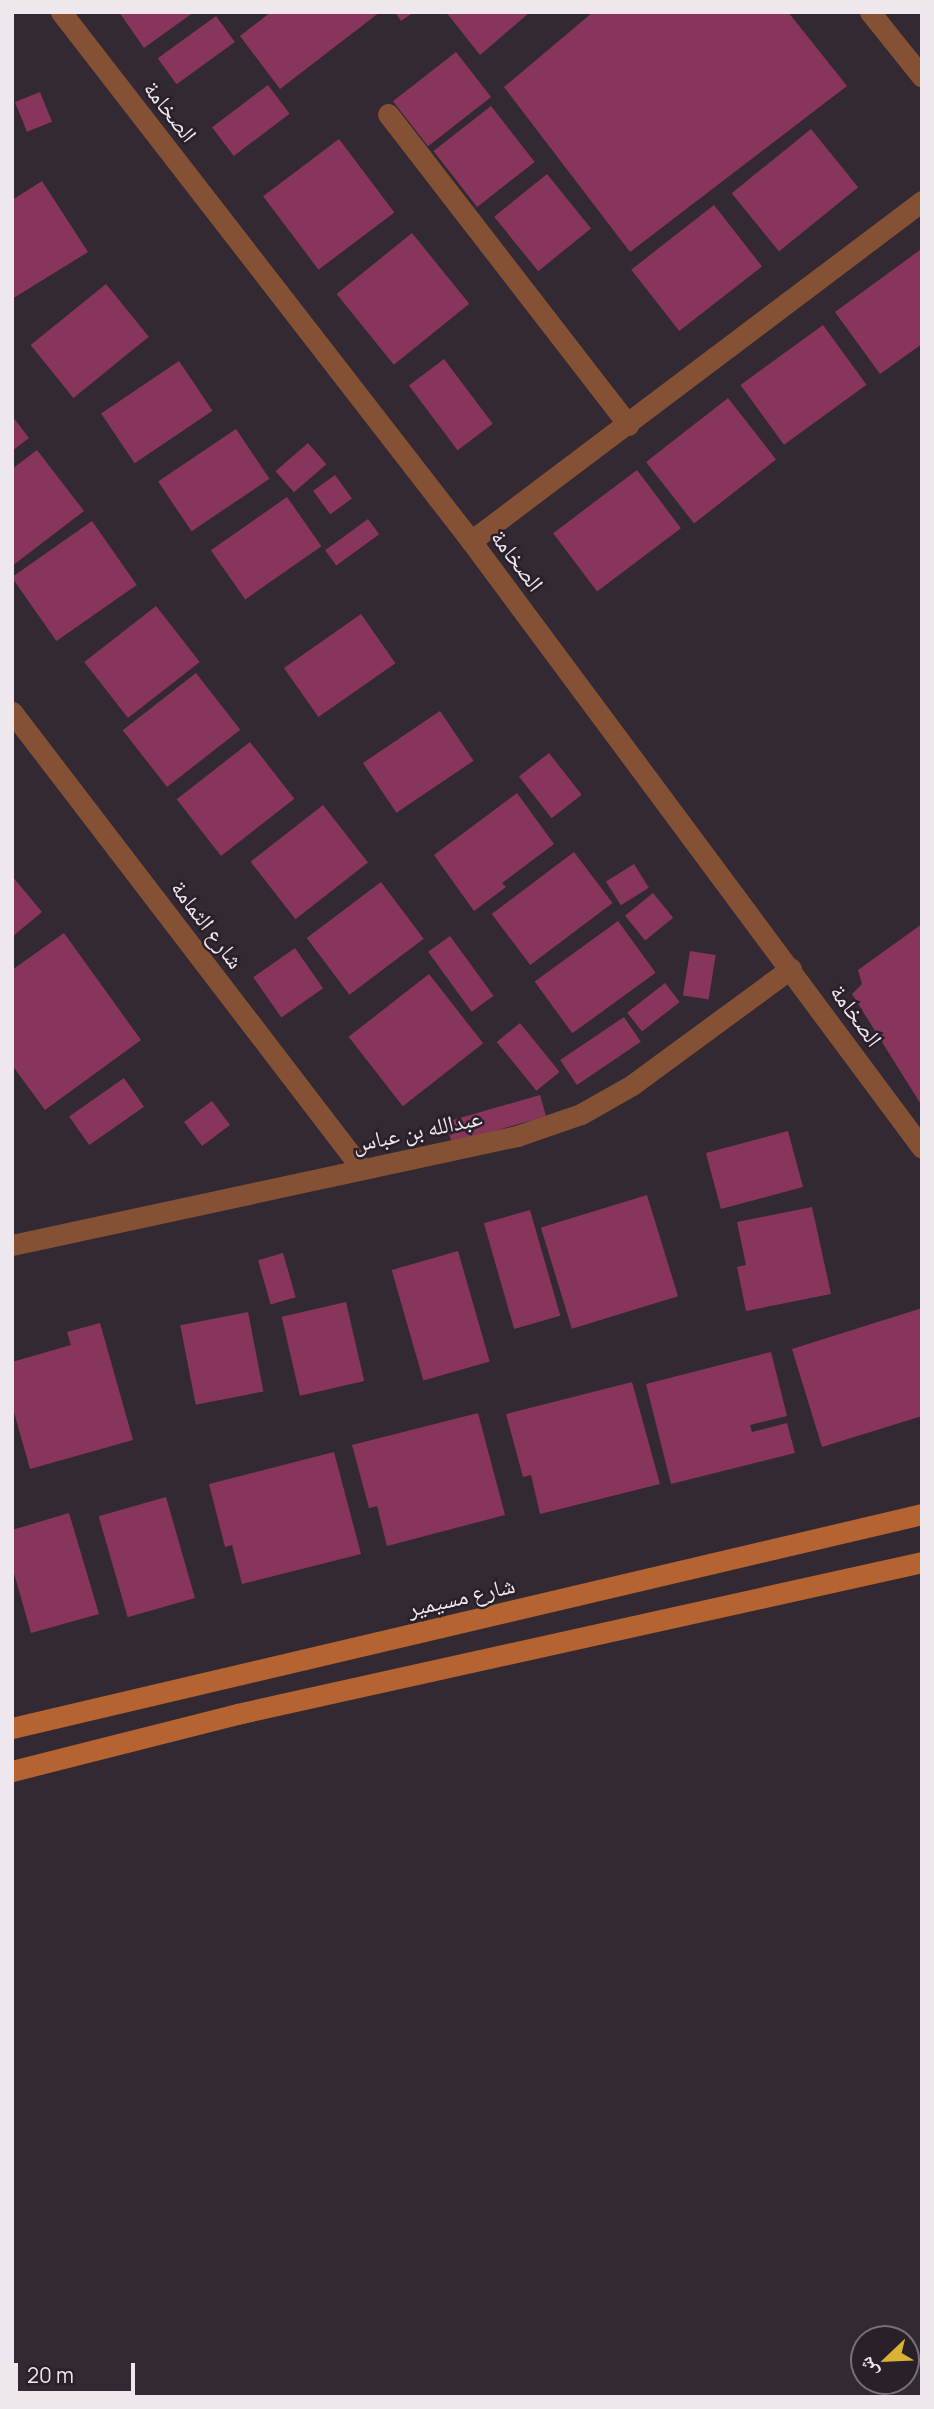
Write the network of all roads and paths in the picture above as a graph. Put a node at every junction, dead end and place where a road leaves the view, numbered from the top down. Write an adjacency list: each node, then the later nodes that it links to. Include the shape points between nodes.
1 (61, 12): 7 (street, الصخامة)
2 (870, 12): 3 (street)
3 (922, 77)
4 (388, 114): 6 (street)
5 (922, 201): 6 (street)
6 (628, 425): 7 (street)
7 (471, 541): 9 (street, الصخامة)
8 (12, 712): 11 (street, شارع الثمامة)
9 (791, 968): 10 (street, الصخامة); 11 (street, عبدالله بن عباس, via 632,1085 581,1114 517,1136)
10 (922, 1149)
11 (362, 1168): 12 (street, عبدالله بن عباس)
12 (12, 1245)
13 (922, 1514): 15 (street, شارع مسيمير)
14 (922, 1562): 16 (street)
15 (229, 1678): 16 (street); 17 (street, شارع مسيمير)
16 (237, 1714): 18 (street)
17 (12, 1728)
18 (12, 1771)

